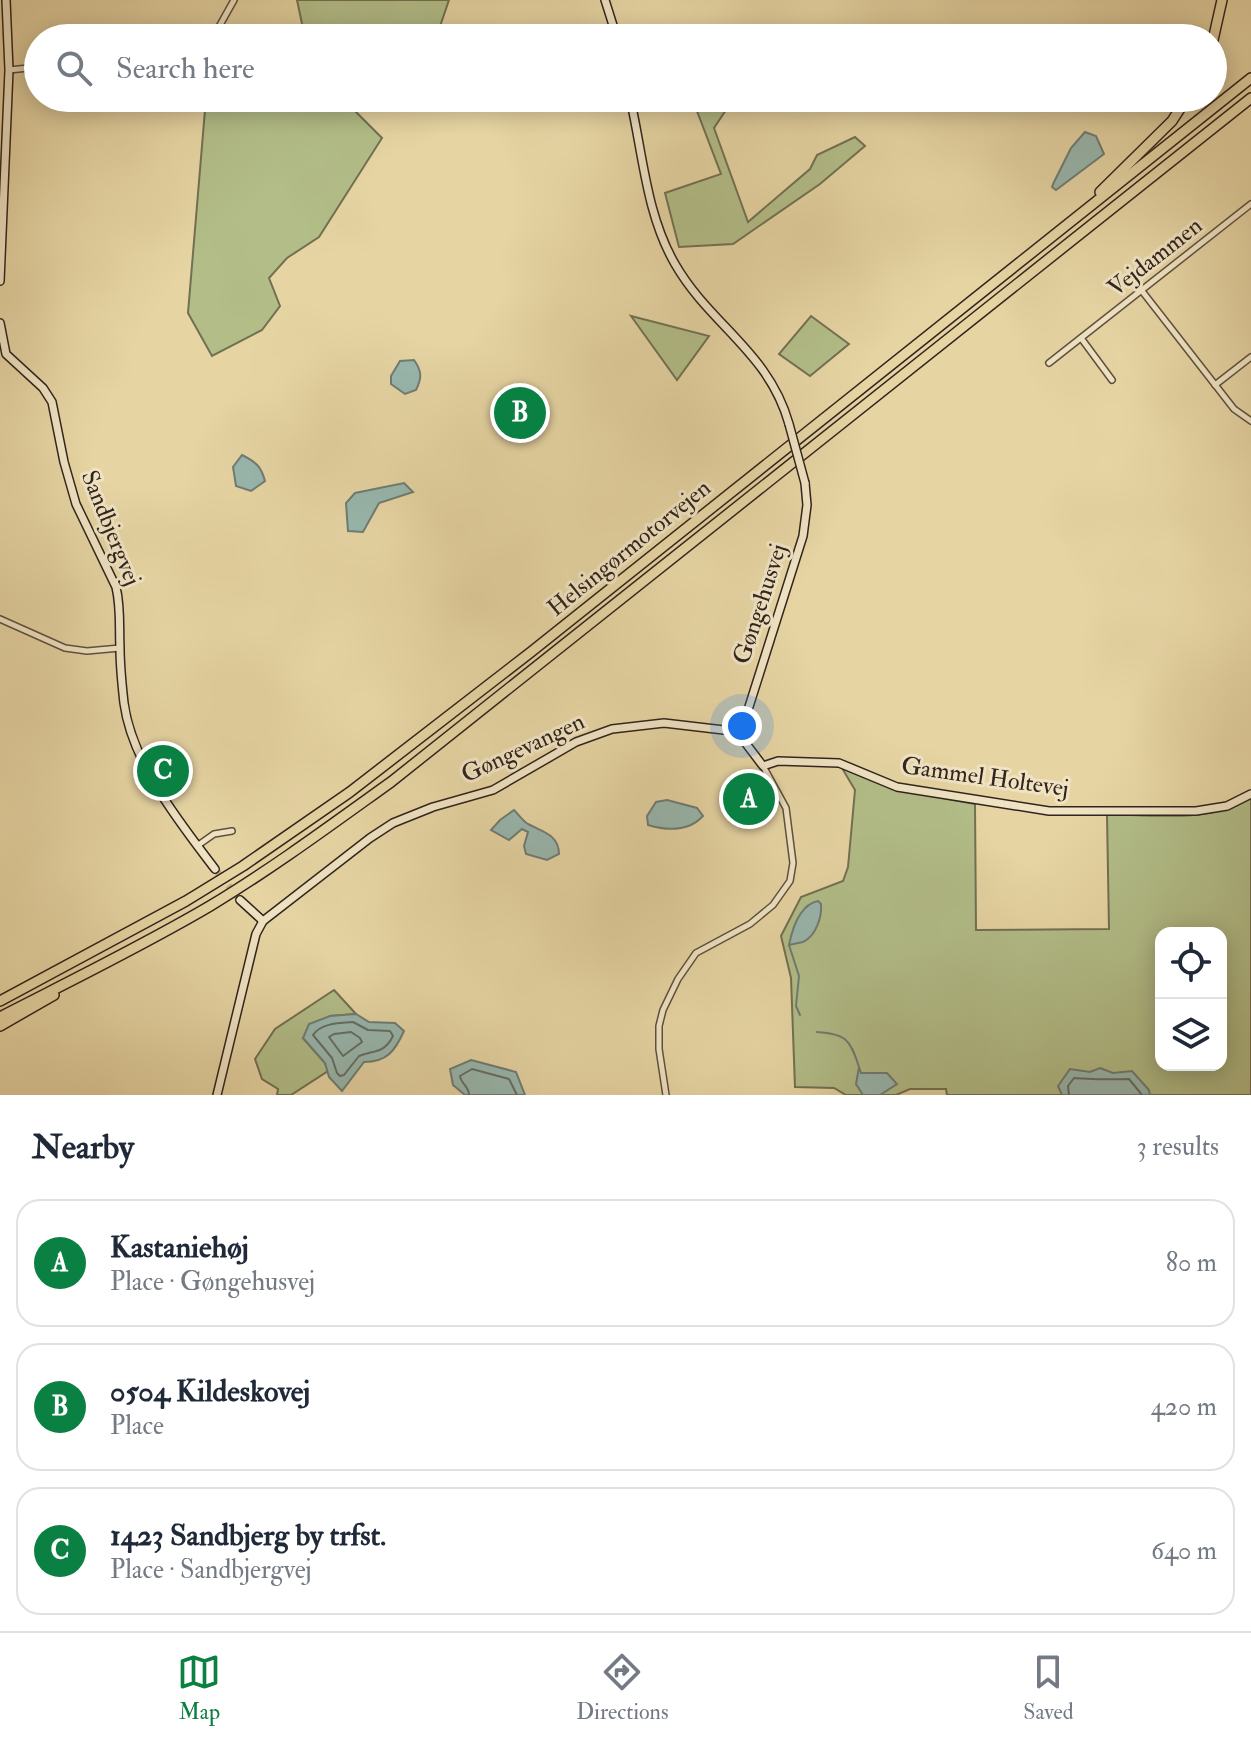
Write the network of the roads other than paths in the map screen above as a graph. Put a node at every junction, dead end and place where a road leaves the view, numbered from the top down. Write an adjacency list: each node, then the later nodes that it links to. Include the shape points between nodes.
1 (6, 0): 9 (street)
2 (234, 0): 5 (street)
3 (605, 0): 6 (street)
4 (1222, 0): 7 (highway)
5 (221, 24)
6 (613, 24)
7 (1217, 24)
8 (24, 68): 9 (street)
9 (9, 70): 18 (street)
10 (1251, 78): 11 (highway, Helsingørmotorvejen)
11 (1227, 97)
12 (1251, 98): 37 (highway, Helsingørmotorvejen, via 391,782 255,878)
13 (633, 112): 29 (street, Gøngehusvej, bridge, via 655,219 669,253 703,303 764,369 784,405 805,483 803,536)
14 (1178, 112): 17 (highway)
15 (1209, 112): 17 (highway, Helsingørmotorvejen)
16 (1251, 206): 19 (street, Vejdammen)
17 (1080, 212): 38 (highway, Helsingørmotorvejen, via 350,792 186,901)
18 (0, 281)
19 (1142, 291): 21 (street, Vejdammen); 25 (street)
20 (0, 323): 28 (street, Sandbjergvej, via 6,354 52,402 76,504 116,587)
21 (1081, 338): 23 (street, Vejdammen); 24 (street)
22 (1251, 357): 25 (street)
23 (1049, 363)
24 (1112, 380)
25 (1215, 385): 26 (street)
26 (1251, 421)
27 (0, 619): 28 (street, via 65,648)
28 (120, 648): 33 (street, Sandbjergvej, via 132,734 171,810)
29 (741, 732): 30 (street); 36 (street, Gøngevangen, via 664,723 612,729 576,742 493,790 393,823)
30 (763, 766): 31 (street, Gammel Holtevej, via 778,761 839,763 897,787 1049,811 1196,811 1227,806); 42 (street, via 786,808 790,881 750,924 696,953 678,979 659,1026)
31 (1251, 794)
32 (232, 831): 33 (street, via 214,834)
33 (197, 846): 34 (street, Sandbjergvej)
34 (215, 869)
35 (240, 900): 36 (street)
36 (263, 921): 41 (street)
37 (86, 973): 39 (highway, Helsingørmotorvejen); 40 (highway)
38 (0, 1001)
39 (0, 1017)
40 (0, 1026)
41 (217, 1095)
42 (666, 1095)

